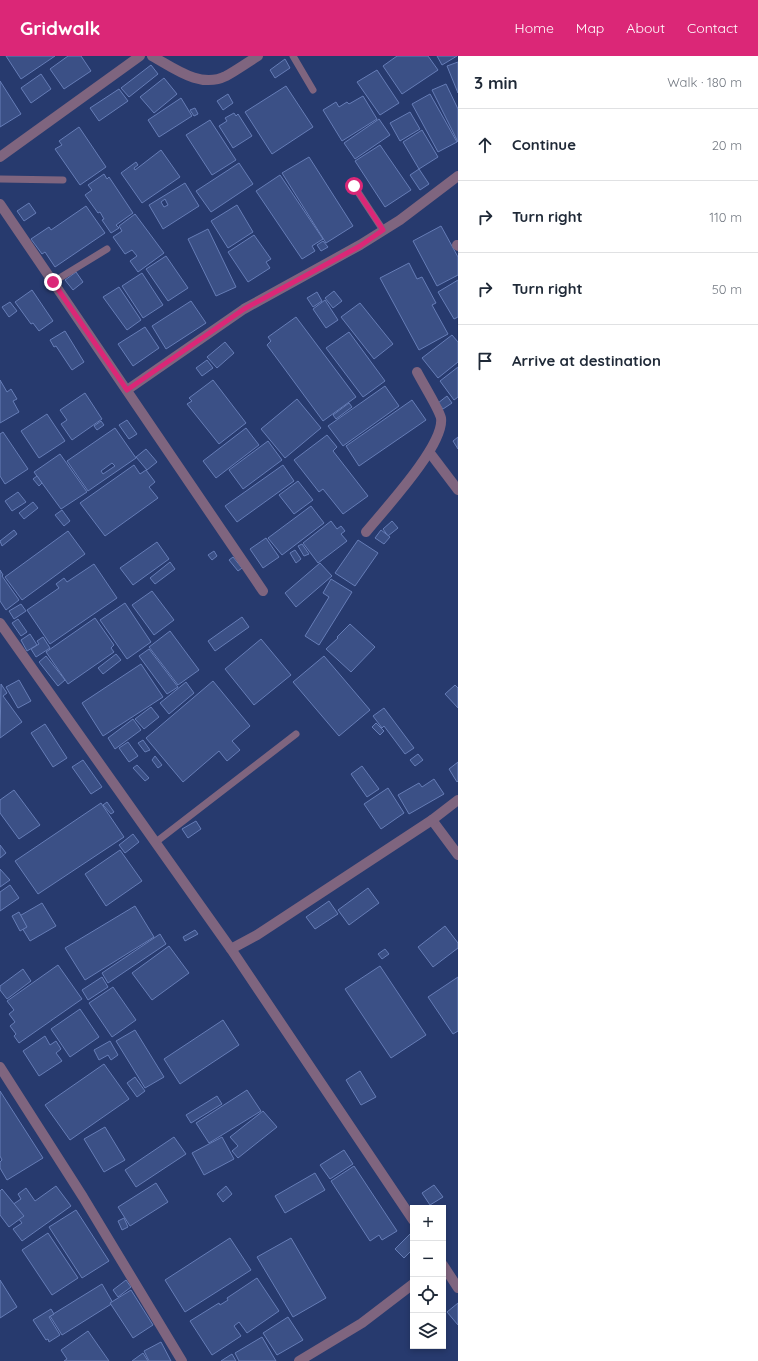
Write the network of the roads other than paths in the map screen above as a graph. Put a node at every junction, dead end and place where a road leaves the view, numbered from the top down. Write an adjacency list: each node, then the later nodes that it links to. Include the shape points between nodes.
1 (140, 56): 6 (street)
2 (152, 56): 3 (street, via 192,78 209,80 225,76)
3 (258, 56)
4 (293, 56): 5 (lane)
5 (313, 90)
6 (0, 157)
7 (458, 176): 12 (street)
8 (0, 179): 9 (lane)
9 (63, 180)
10 (354, 186): 12 (lane)
11 (0, 204): 14 (street)
12 (383, 230): 16 (street, via 360,246 244,309)
13 (107, 249): 14 (lane)
14 (53, 282): 16 (street)
15 (417, 372): 17 (street, via 441,419 439,432)
16 (127, 390): 20 (street)
17 (430, 453): 18 (street); 19 (street)
18 (458, 490)
19 (366, 532)
20 (263, 590)
21 (0, 623): 25 (street)
22 (296, 734): 25 (lane)
23 (458, 800): 24 (street)
24 (432, 820): 26 (street); 27 (street)
25 (156, 842): 27 (street)
26 (458, 855)
27 (231, 950): 29 (street)
28 (1, 1070): 33 (street, via 83,1197)
29 (410, 1216)
30 (446, 1270): 32 (street)
31 (410, 1286): 34 (street, via 362,1323)
32 (458, 1288)
33 (182, 1361)
34 (299, 1361)

